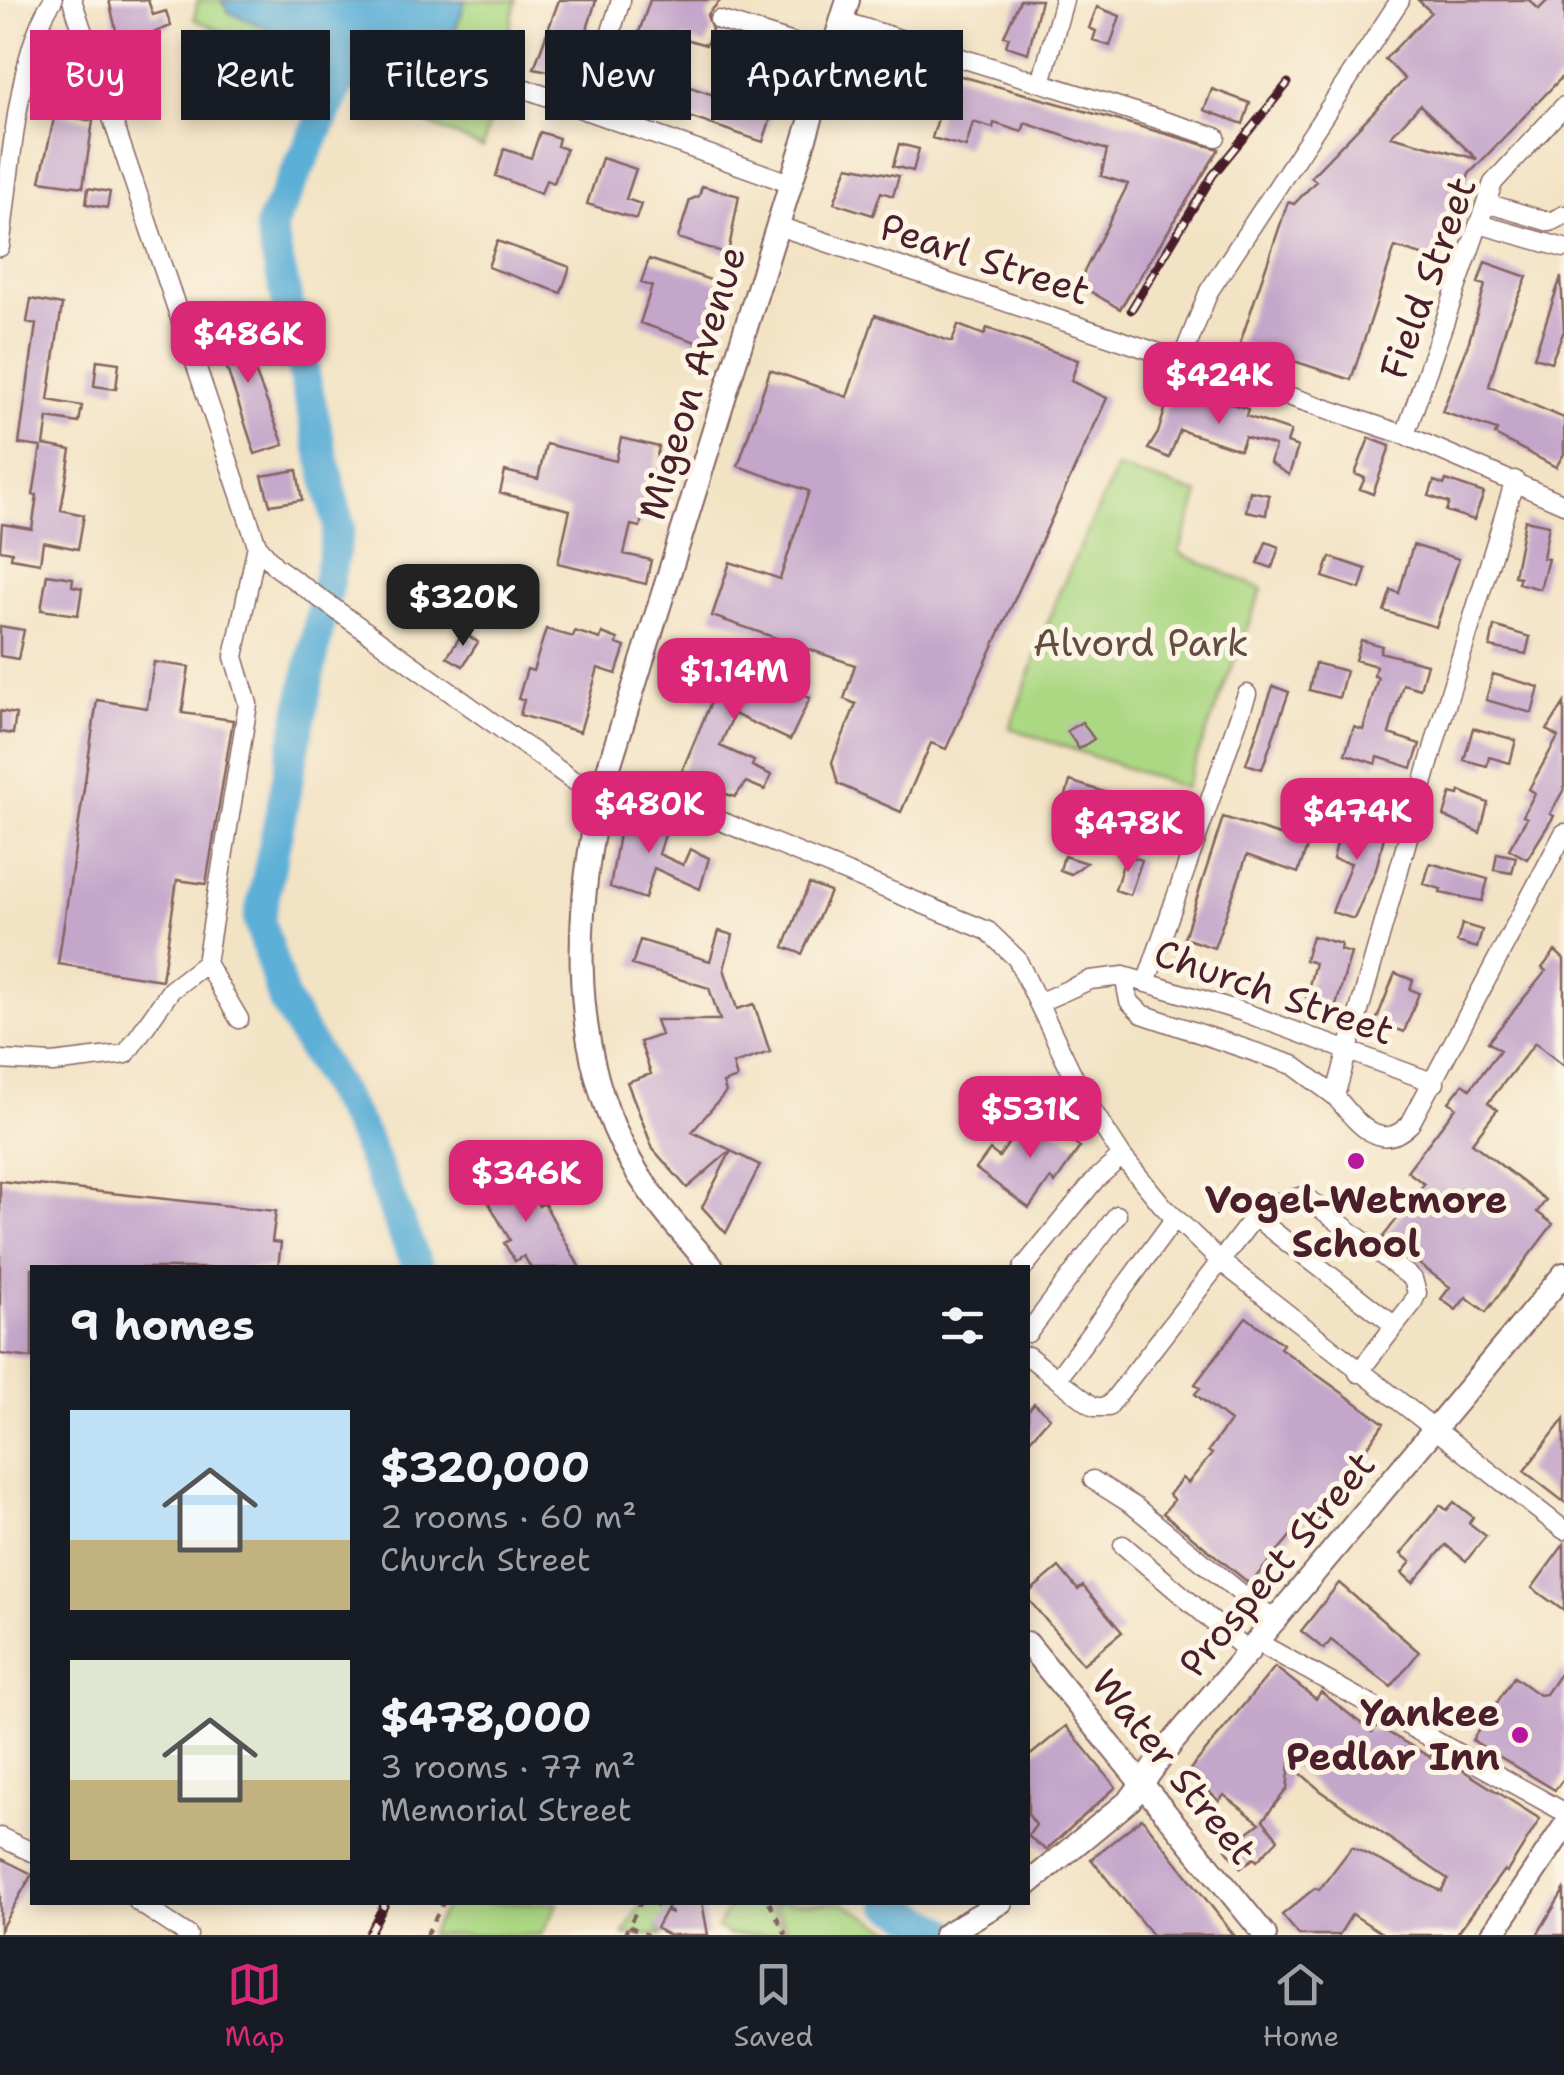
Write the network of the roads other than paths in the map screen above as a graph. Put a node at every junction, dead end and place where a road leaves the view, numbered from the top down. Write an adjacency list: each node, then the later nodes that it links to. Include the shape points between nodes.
1 (53, 0): 22 (street, via 38,21 28,66)
2 (72, 0): 28 (street)
3 (621, 0): 8 (street)
4 (1064, 0): 10 (street)
5 (1400, 0): 24 (street, via 1209,291)
6 (845, 10): 10 (street)
7 (719, 20): 9 (street)
8 (612, 30)
9 (752, 30)
10 (1040, 84): 16 (street)
11 (526, 89): 12 (street)
12 (545, 96)
13 (1564, 106): 18 (street, Field Street, via 1493,183)
14 (611, 120): 17 (street)
15 (811, 120): 17 (main road, Migeon Avenue)
16 (1216, 138)
17 (792, 184): 21 (main road, Migeon Avenue)
18 (1486, 203): 19 (street, via 1550,222); 20 (street, Field Street)
19 (1563, 218)
20 (1479, 224): 23 (street); 25 (street, Field Street)
21 (778, 226): 24 (street, Pearl Street); 30 (main road, Migeon Avenue)
22 (0, 248)
23 (1564, 248)
24 (1182, 359): 25 (street, Pearl Street)
25 (1405, 436): 26 (street, Pearl Street)
26 (1515, 480): 27 (street, Pearl Street); 37 (street)
27 (1564, 504)
28 (257, 546): 30 (street, via 275,566 552,770); 32 (street, via 234,657 248,704)
29 (1247, 694): 34 (street)
30 (603, 786): 35 (street, via 638,787 988,931 1017,959); 46 (main road, via 584,872 581,924 592,1049 623,1148 664,1212)
31 (1564, 833): 39 (street)
32 (206, 963): 36 (street); 38 (street, via 171,990 126,1054 53,1063)
33 (1124, 976): 34 (street, Church Street); 35 (street, Church Street, via 1090,980); 40 (street, via 1129,1001 1142,1014 1292,1065)
34 (1146, 983): 37 (street, Church Street)
35 (1038, 1004): 41 (street, via 1083,1096)
36 (238, 1018)
37 (1350, 1050): 39 (street, Church Street); 40 (street)
38 (0, 1060)
39 (1436, 1082): 40 (street, via 1410,1124 1389,1138 1362,1128)
40 (1336, 1096)
41 (1122, 1156): 44 (street); 47 (street)
42 (1118, 1215): 50 (street)
43 (1256, 1217): 45 (street); 49 (street); 49 (street, via 1268,1204 1304,1196 1413,1279 1418,1293)
44 (1176, 1218): 45 (street); 53 (street)
45 (1220, 1261): 52 (street); 53 (street, via 1108,1407 1094,1407)
46 (710, 1265)
47 (1025, 1265)
48 (1564, 1274): 54 (main road, Prospect Street)
49 (1395, 1326): 52 (street)
50 (1030, 1330)
51 (1030, 1358): 53 (street)
52 (1358, 1373): 54 (street)
53 (1057, 1379)
54 (1433, 1432): 56 (street); 58 (main road, Prospect Street)
55 (1093, 1480): 58 (street)
56 (1564, 1530)
57 (1123, 1545): 60 (street)
58 (1276, 1622): 60 (main road, Prospect Street)
59 (1030, 1646): 61 (main road, Water Street)
60 (1254, 1648): 61 (main road, Prospect Street); 62 (street)
61 (1142, 1783): 66 (main road, Prospect Street); 71 (main road, Water Street)
62 (1564, 1812)
63 (1564, 1827): 72 (main road)
64 (0, 1837): 65 (street)
65 (30, 1851)
66 (1030, 1882)
67 (143, 1905): 69 (street)
68 (996, 1906): 70 (main road)
69 (188, 1935)
70 (945, 1935)
71 (1265, 1935)
72 (1492, 1935)

